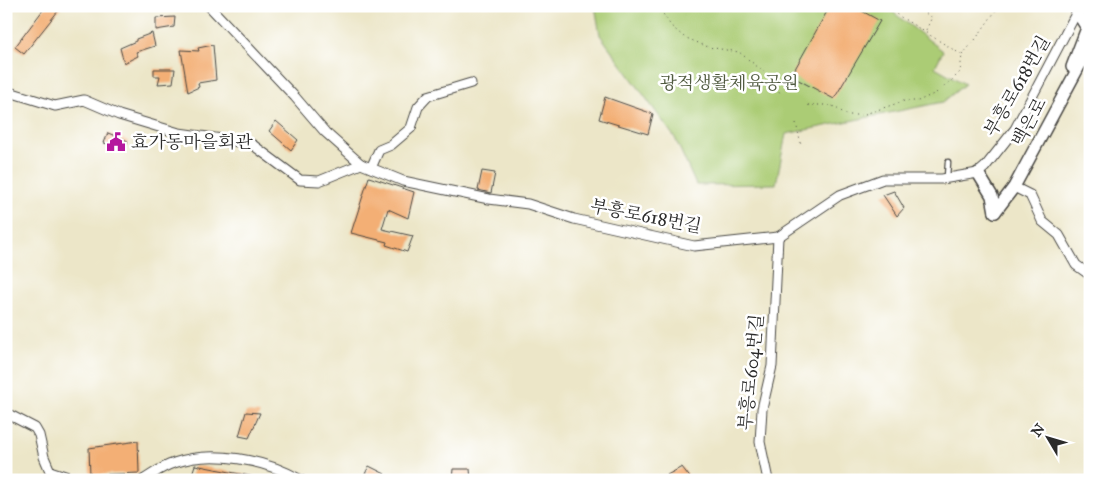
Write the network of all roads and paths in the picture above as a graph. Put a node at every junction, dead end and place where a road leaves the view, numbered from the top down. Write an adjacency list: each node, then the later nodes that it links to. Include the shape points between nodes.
1 (209, 6): 19 (street, 부흥로618번길, via 324,132)
2 (658, 6): 13 (path, via 671,26 684,37 708,47 739,52 764,72)
3 (883, 6): 8 (path)
4 (913, 6): 8 (path, via 932,17)
5 (999, 6): 10 (path)
6 (1075, 13): 7 (street); 14 (street, via 1087,28); 21 (street, 부흥로618번길, via 1015,129)
7 (1090, 18)
8 (925, 32): 10 (path)
9 (1090, 46): 14 (street, 백은로)
10 (962, 55): 15 (path, via 960,72 936,94 918,101 904,101 862,115 847,115 831,105)
11 (471, 83): 20 (street, via 428,96 418,108 411,128 392,145 379,150)
12 (6, 91): 19 (street, via 55,106 84,100 119,115 179,133 253,145 300,180 319,181)
13 (780, 93)
14 (1060, 102): 23 (street, 백은로)
15 (808, 105)
16 (796, 123): 17 (path)
17 (801, 145)
18 (948, 162): 22 (lane)
19 (361, 164): 20 (street, 부흥로618번길)
20 (371, 168): 24 (street, 부흥로618번길, via 403,181 528,204 574,219 694,246)
21 (978, 173): 22 (street, 부흥로618번길); 23 (street, 백은로, via 992,196 995,212)
22 (947, 177): 24 (street, 부흥로618번길, via 873,179 840,195)
23 (1014, 187): 25 (street, via 1030,195 1042,221 1059,235 1076,265)
24 (778, 237): 30 (street, 부흥로604번길, via 772,366 762,408 760,442)
25 (1090, 275)
26 (6, 413): 27 (street, via 34,428 50,471)
27 (77, 480)
28 (143, 480): 29 (street, via 172,463 196,457 244,459)
29 (301, 480)
30 (768, 480)

